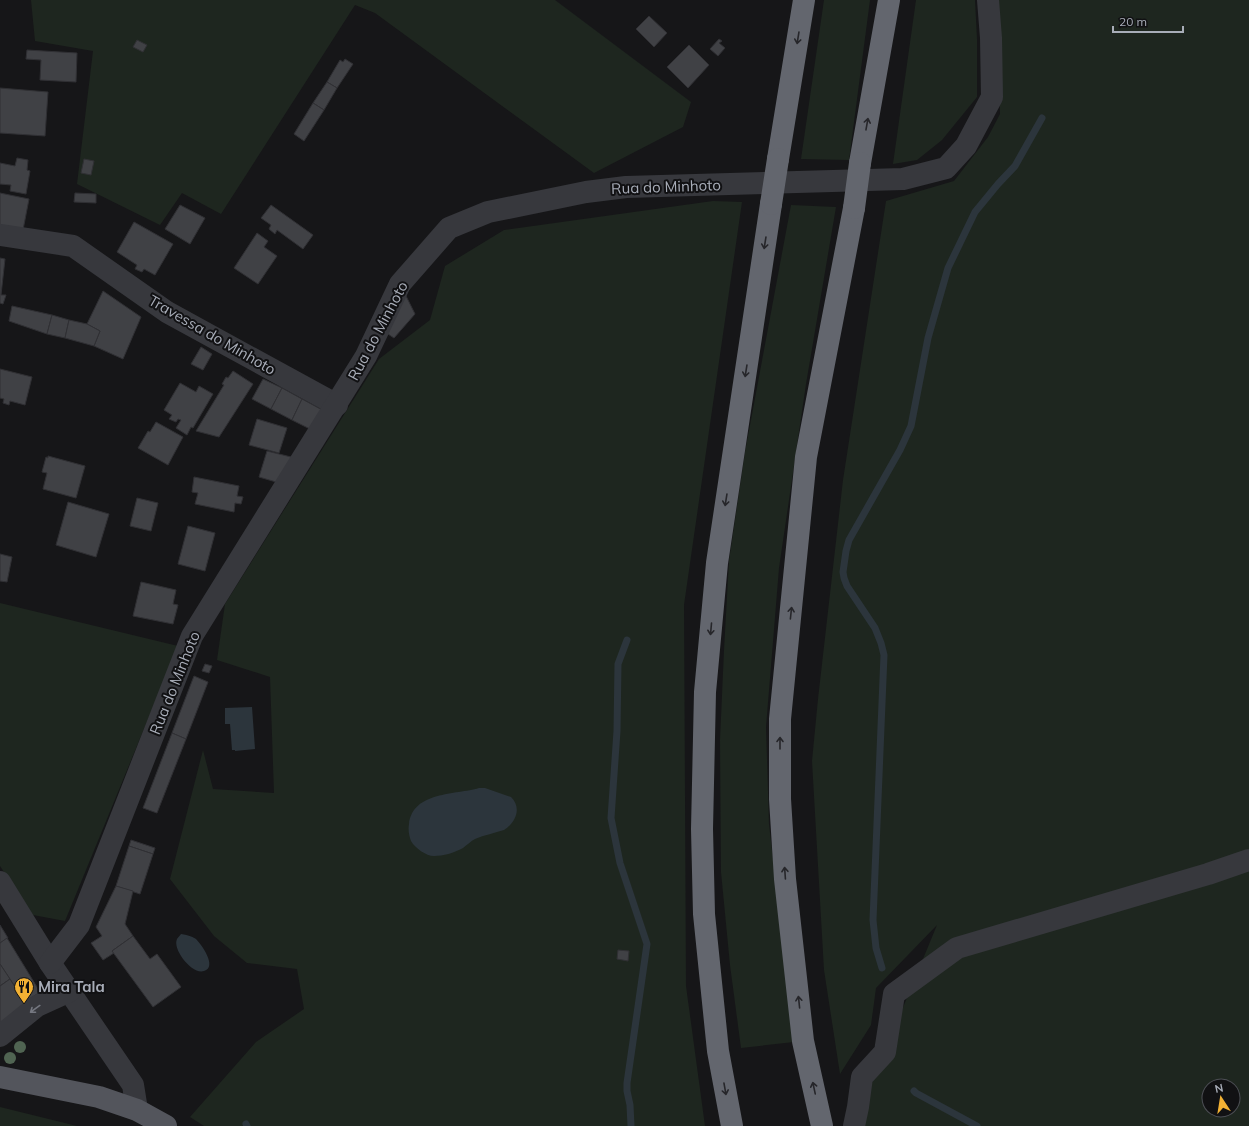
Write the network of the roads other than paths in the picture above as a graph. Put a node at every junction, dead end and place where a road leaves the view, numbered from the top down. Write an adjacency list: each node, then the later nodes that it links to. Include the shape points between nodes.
1 (804, 0): 14 (highway, one-way to 14, bridge, via 717,563 705,692 702,829 704,907 718,1051)
2 (889, 0): 15 (highway, one-way to 2, bridge, via 803,1041 785,878 780,799 780,719 806,457 854,208)
3 (988, 0): 5 (street, Rua do Minhoto, via 992,97 966,146 946,168 903,179 626,187 586,192 488,212 449,228 400,284 366,356)
4 (0, 235): 5 (street, Travessa do Minhoto, via 73,246 167,312)
5 (337, 405): 8 (street, Rua do Minhoto, via 192,636 79,925)
6 (1249, 860): 16 (street, via 957,948 894,994 885,1052 862,1077)
7 (0, 882): 8 (street)
8 (50, 963): 9 (street)
9 (70, 991): 10 (street, one-way to 10, via 37,1006); 12 (street, via 132,1085)
10 (0, 1036)
11 (0, 1076): 12 (main road, via 99,1097)
12 (137, 1110): 13 (main road)
13 (166, 1126)
14 (732, 1126)
15 (822, 1126)
16 (854, 1126)

